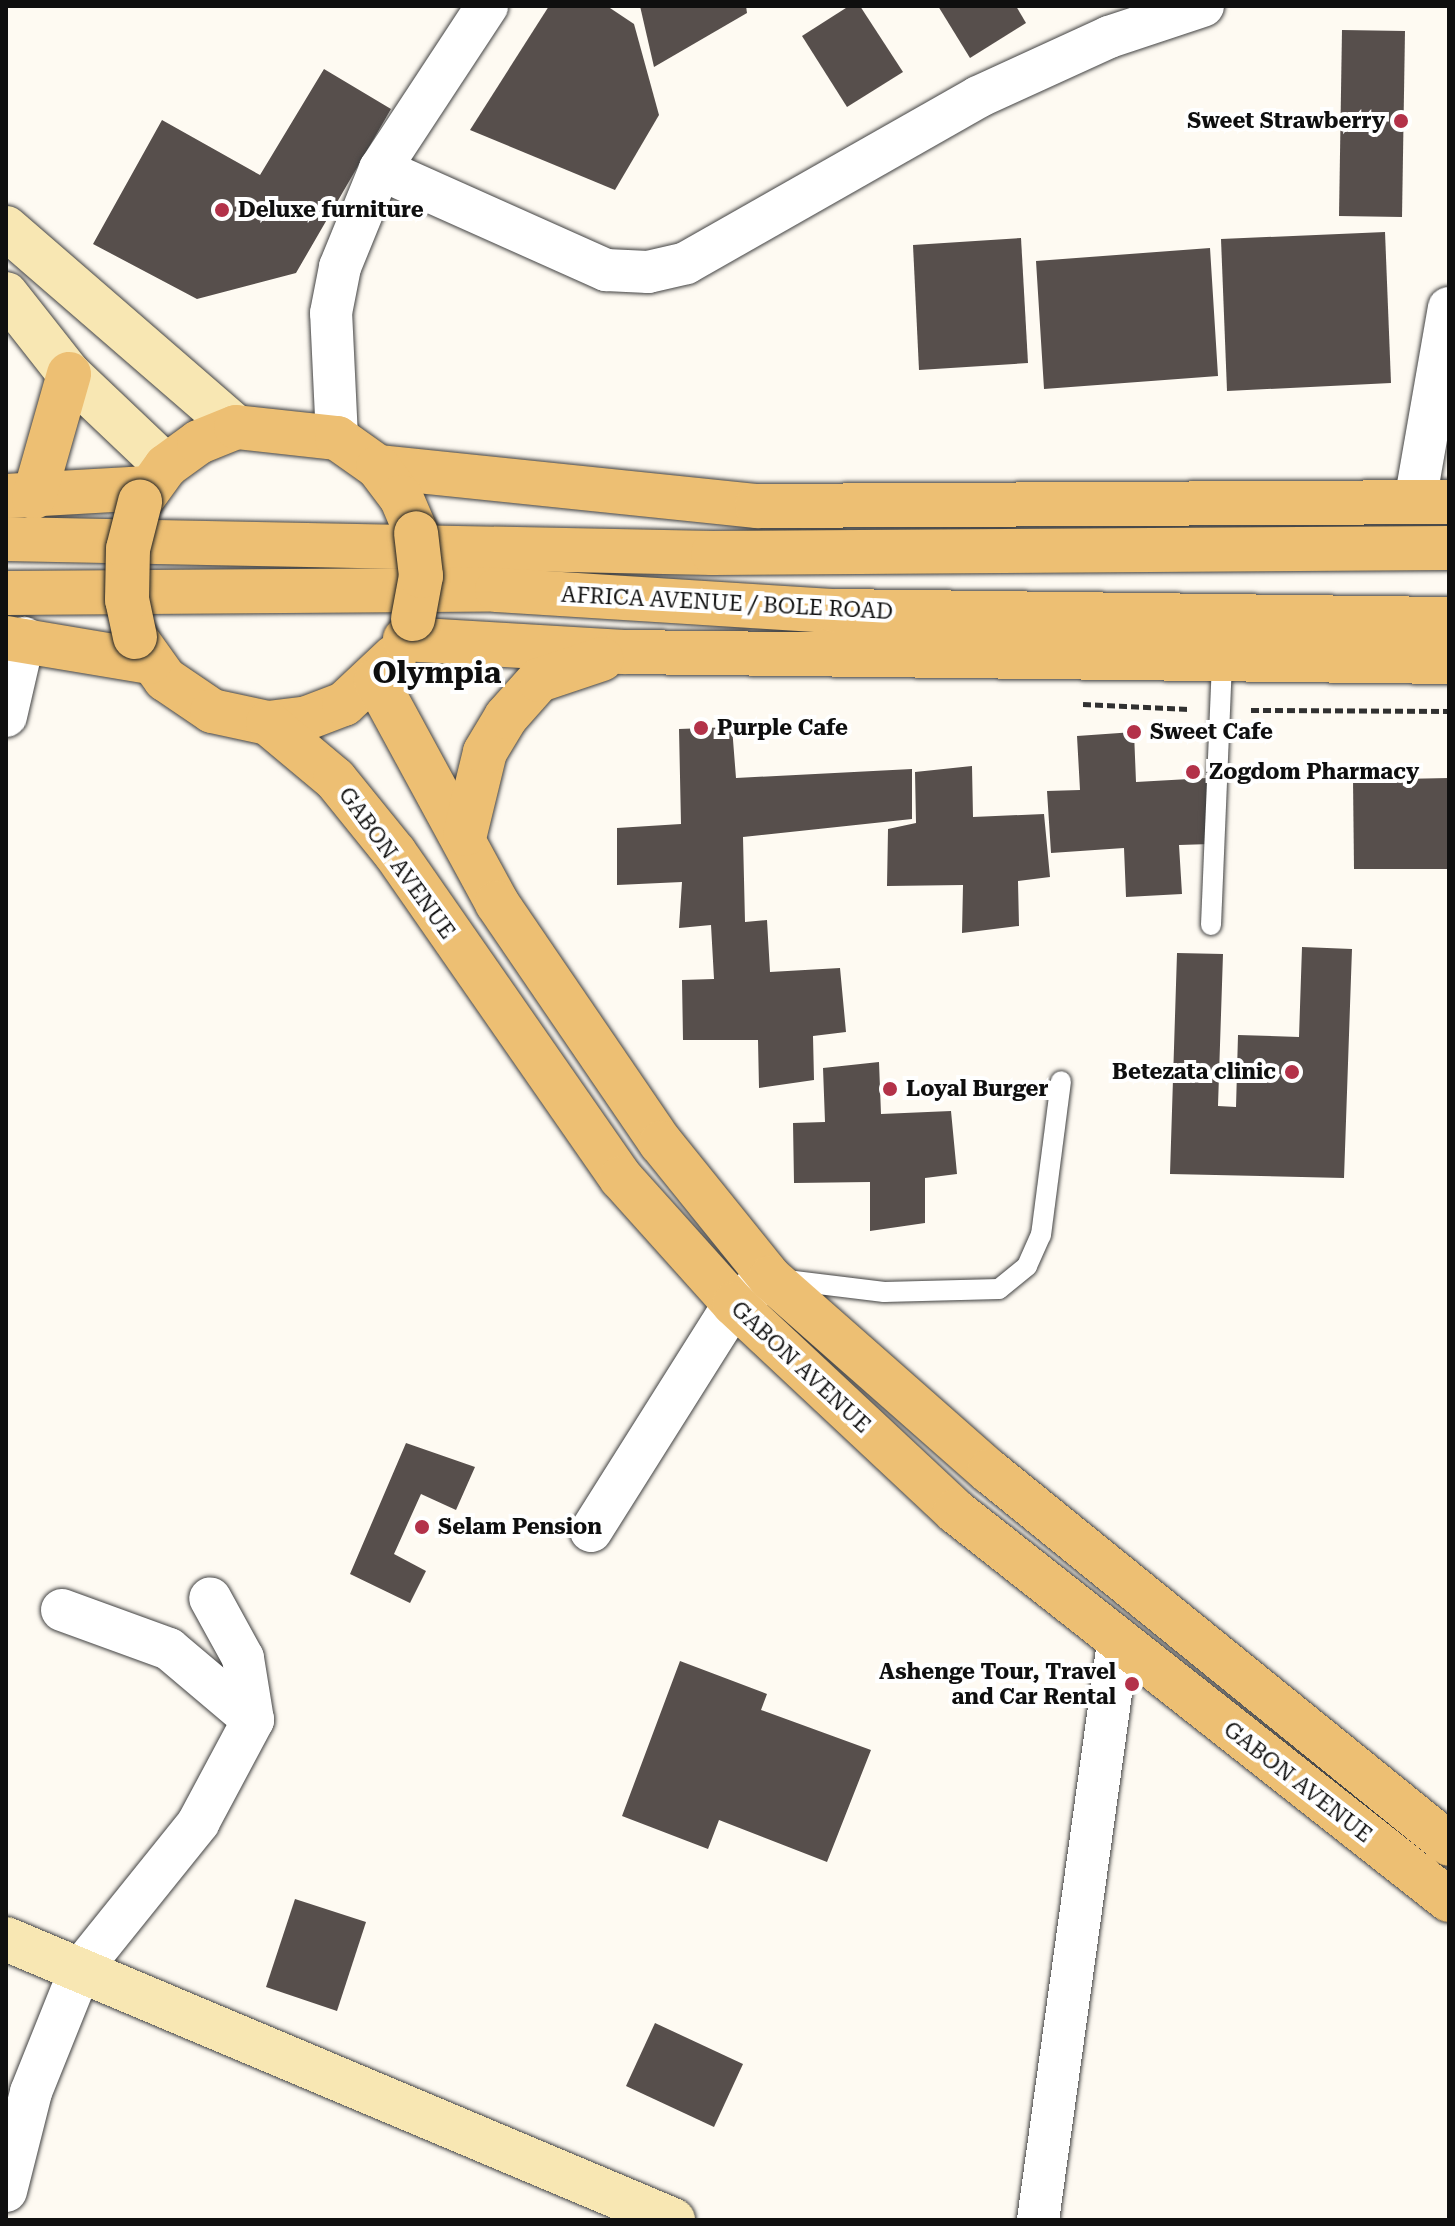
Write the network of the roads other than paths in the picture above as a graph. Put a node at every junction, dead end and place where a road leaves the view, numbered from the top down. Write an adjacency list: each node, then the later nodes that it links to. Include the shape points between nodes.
1 (487, 6): 3 (street)
2 (1203, 6): 3 (street, via 1109,37 978,97 686,263 648,272 606,270)
3 (380, 169): 9 (street, via 340,267 331,313)
4 (17, 254): 8 (street)
5 (6, 294): 7 (street)
6 (1449, 308): 13 (street)
7 (69, 374): 11 (street); 12 (main road)
8 (236, 427): 9 (main road); 11 (main road, via 199,442)
9 (337, 438): 10 (main road)
10 (378, 467): 13 (main road, via 757,506); 19 (main road, bridge, via 416,533 421,576)
11 (151, 485): 12 (main road); 21 (main road, bridge, via 128,549 127,600)
12 (20, 496)
13 (1432, 502)
14 (6, 539): 15 (main road, AFRICA AVENUE / BOLE ROAD, via 713,553)
15 (1449, 548)
16 (6, 593): 17 (main road, AFRICA AVENUE / BOLE ROAD, via 497,590 835,611)
17 (1449, 619)
18 (15, 638): 21 (main road); 24 (street)
19 (398, 647): 20 (main road); 25 (main road, via 344,704 307,718); 26 (main road, GABON AVENUE)
20 (623, 652): 22 (main road); 26 (main road, via 539,680 506,717 485,752)
21 (150, 659): 25 (main road, via 212,711)
22 (1222, 659): 23 (main road); 27 (lane)
23 (1449, 662)
24 (6, 716)
25 (268, 723): 30 (main road, GABON AVENUE, via 335,779 395,853 621,1178)
26 (465, 834): 29 (main road, GABON AVENUE, via 497,903 556,991 661,1143)
27 (1211, 925)
28 (1061, 1081): 29 (lane, via 1041,1235 1027,1266 999,1289 884,1292)
29 (770, 1278): 30 (street); 31 (main road, GABON AVENUE)
30 (734, 1304): 32 (main road, GABON AVENUE); 33 (street)
31 (989, 1471): 32 (main road); 38 (main road, GABON AVENUE)
32 (955, 1511): 36 (main road, GABON AVENUE)
33 (591, 1531)
34 (210, 1598): 37 (street, via 243,1658)
35 (62, 1610): 37 (street, via 169,1649)
36 (1118, 1643): 38 (main road, GABON AVENUE); 43 (street)
37 (253, 1720): 40 (street, via 198,1823)
38 (1443, 1868)
39 (6, 1939): 40 (street)
40 (80, 1970): 41 (street, via 31,2092); 42 (street)
41 (6, 2191)
42 (673, 2220)
43 (1038, 2220)

